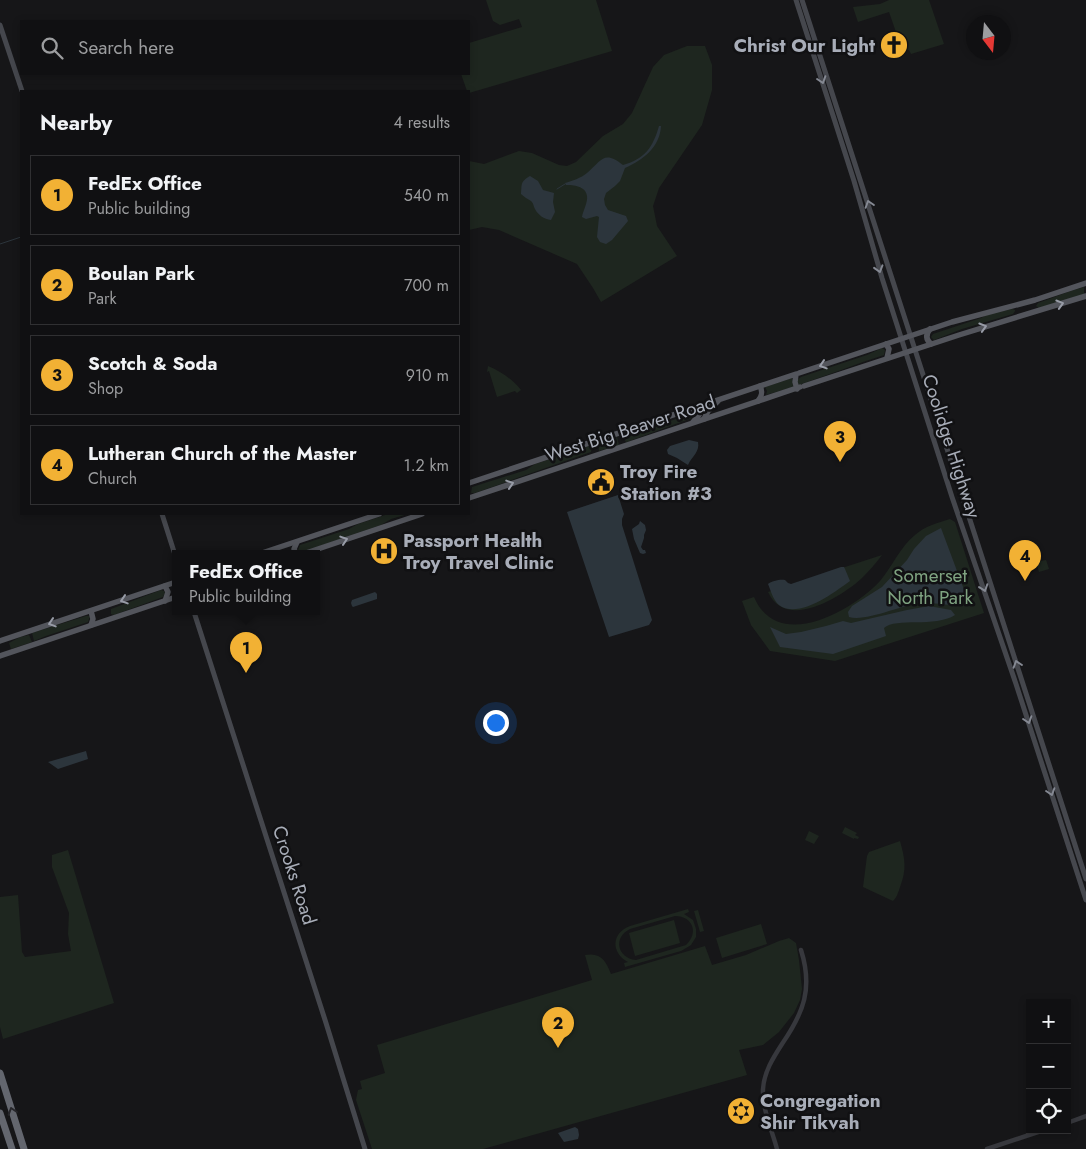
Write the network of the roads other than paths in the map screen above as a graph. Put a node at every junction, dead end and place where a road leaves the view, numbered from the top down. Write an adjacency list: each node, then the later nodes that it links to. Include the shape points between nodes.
1 (796, 0): 3 (main road, Coolidge Highway)
2 (802, 0): 4 (main road, Coolidge Highway)
3 (803, 22): 4 (main road); 7 (main road, Coolidge Highway, one-way to 7)
4 (810, 22): 8 (main road, Coolidge Highway)
5 (0, 25): 6 (main road)
6 (22, 90)
7 (838, 130): 8 (main road); 9 (main road, Coolidge Highway)
8 (845, 132): 10 (main road, Coolidge Highway, one-way to 8)
9 (873, 250): 10 (main road, via 879,248); 16 (main road, Coolidge Highway, one-way to 16)
10 (883, 251): 14 (main road, Coolidge Highway)
11 (1086, 283): 13 (main road, West Big Beaver Road)
12 (1086, 296): 17 (main road, West Big Beaver Road, one-way to 12)
13 (1035, 300): 15 (main road, West Big Beaver Road); 17 (main road, via 1031,306)
14 (900, 304): 16 (main road); 20 (main road, Coolidge Highway)
15 (1016, 304): 18 (main road, via 1019,310); 19 (main road, West Big Beaver Road)
16 (890, 305): 21 (main road, Coolidge Highway)
17 (1034, 312): 18 (main road, West Big Beaver Road)
18 (1014, 318): 23 (main road, West Big Beaver Road, one-way to 18)
19 (930, 329): 20 (main road, West Big Beaver Road); 23 (main road, via 926,336)
20 (910, 336): 21 (main road, West Big Beaver Road); 24 (main road, Coolidge Highway)
21 (901, 339): 22 (main road, West Big Beaver Road); 25 (main road, Coolidge Highway)
22 (886, 344): 26 (main road, via 889,349); 27 (main road, West Big Beaver Road, one-way to 27)
23 (931, 344): 24 (main road, West Big Beaver Road)
24 (915, 349): 25 (main road, West Big Beaver Road); 31 (main road, Coolidge Highway)
25 (906, 352): 26 (main road, West Big Beaver Road); 30 (main road, Coolidge Highway)
26 (887, 358): 29 (main road, West Big Beaver Road)
27 (798, 373): 28 (main road, West Big Beaver Road); 29 (main road, via 794,382)
28 (760, 386): 32 (main road, West Big Beaver Road); 33 (main road, via 762,395)
29 (800, 387): 33 (main road, West Big Beaver Road)
30 (920, 396): 31 (main road, via 927,393); 38 (main road, Coolidge Highway)
31 (930, 396): 39 (main road, Coolidge Highway)
32 (719, 400): 34 (main road, West Big Beaver Road); 35 (main road)
33 (758, 401): 35 (main road, West Big Beaver Road)
34 (702, 405): 36 (main road); 37 (main road, West Big Beaver Road)
35 (704, 419): 36 (main road, West Big Beaver Road)
36 (692, 424): 41 (main road, West Big Beaver Road)
37 (622, 432): 40 (main road, West Big Beaver Road); 41 (main road)
38 (932, 433): 39 (main road); 42 (main road, Coolidge Highway)
39 (942, 433): 43 (main road, Coolidge Highway)
40 (592, 442): 44 (main road, via 596,448); 45 (main road, West Big Beaver Road)
41 (621, 442): 44 (main road, West Big Beaver Road)
42 (939, 455): 43 (main road); 61 (main road, Coolidge Highway, one-way to 61)
43 (949, 455): 62 (main road, Coolidge Highway)
44 (594, 456): 46 (main road, West Big Beaver Road, one-way to 44)
45 (470, 483)
46 (470, 498)
47 (162, 515): 51 (main road)
48 (376, 515): 50 (main road)
49 (419, 515): 54 (main road, one-way to 49)
50 (297, 542): 52 (main road); 53 (main road)
51 (173, 550)
52 (281, 550)
53 (294, 550)
54 (314, 550)
55 (172, 583): 56 (main road)
56 (165, 586): 58 (main road, via 168,592); 59 (main road, one-way to 59)
57 (172, 598): 58 (main road)
58 (165, 601): 63 (main road)
59 (109, 605): 60 (main road); 63 (main road)
60 (90, 611): 65 (main road, via 93,619); 68 (main road, one-way to 68)
61 (992, 614): 62 (main road); 66 (main road, Coolidge Highway)
62 (1001, 614): 67 (main road, Coolidge Highway)
63 (107, 615): 65 (main road)
64 (195, 615): 82 (main road, Crooks Road)
65 (90, 625): 69 (main road)
66 (999, 632): 67 (main road); 71 (main road, Coolidge Highway)
67 (1007, 633): 70 (main road, Coolidge Highway, one-way to 67)
68 (0, 641)
69 (0, 656)
70 (1027, 694): 71 (main road); 72 (main road, Coolidge Highway)
71 (1020, 695): 73 (main road, Coolidge Highway, one-way to 73)
72 (1086, 879)
73 (1086, 900)
74 (801, 950): 83 (street, via 806,975 804,1000 797,1021 770,1064 763,1089 764,1106)
75 (0, 1073): 81 (highway, one-way to 75)
76 (0, 1113): 80 (highway)
77 (1086, 1116): 78 (street)
78 (1071, 1121)
79 (1032, 1134): 84 (street)
80 (12, 1149)
81 (24, 1149)
82 (365, 1149)
83 (777, 1149)
84 (987, 1149)

